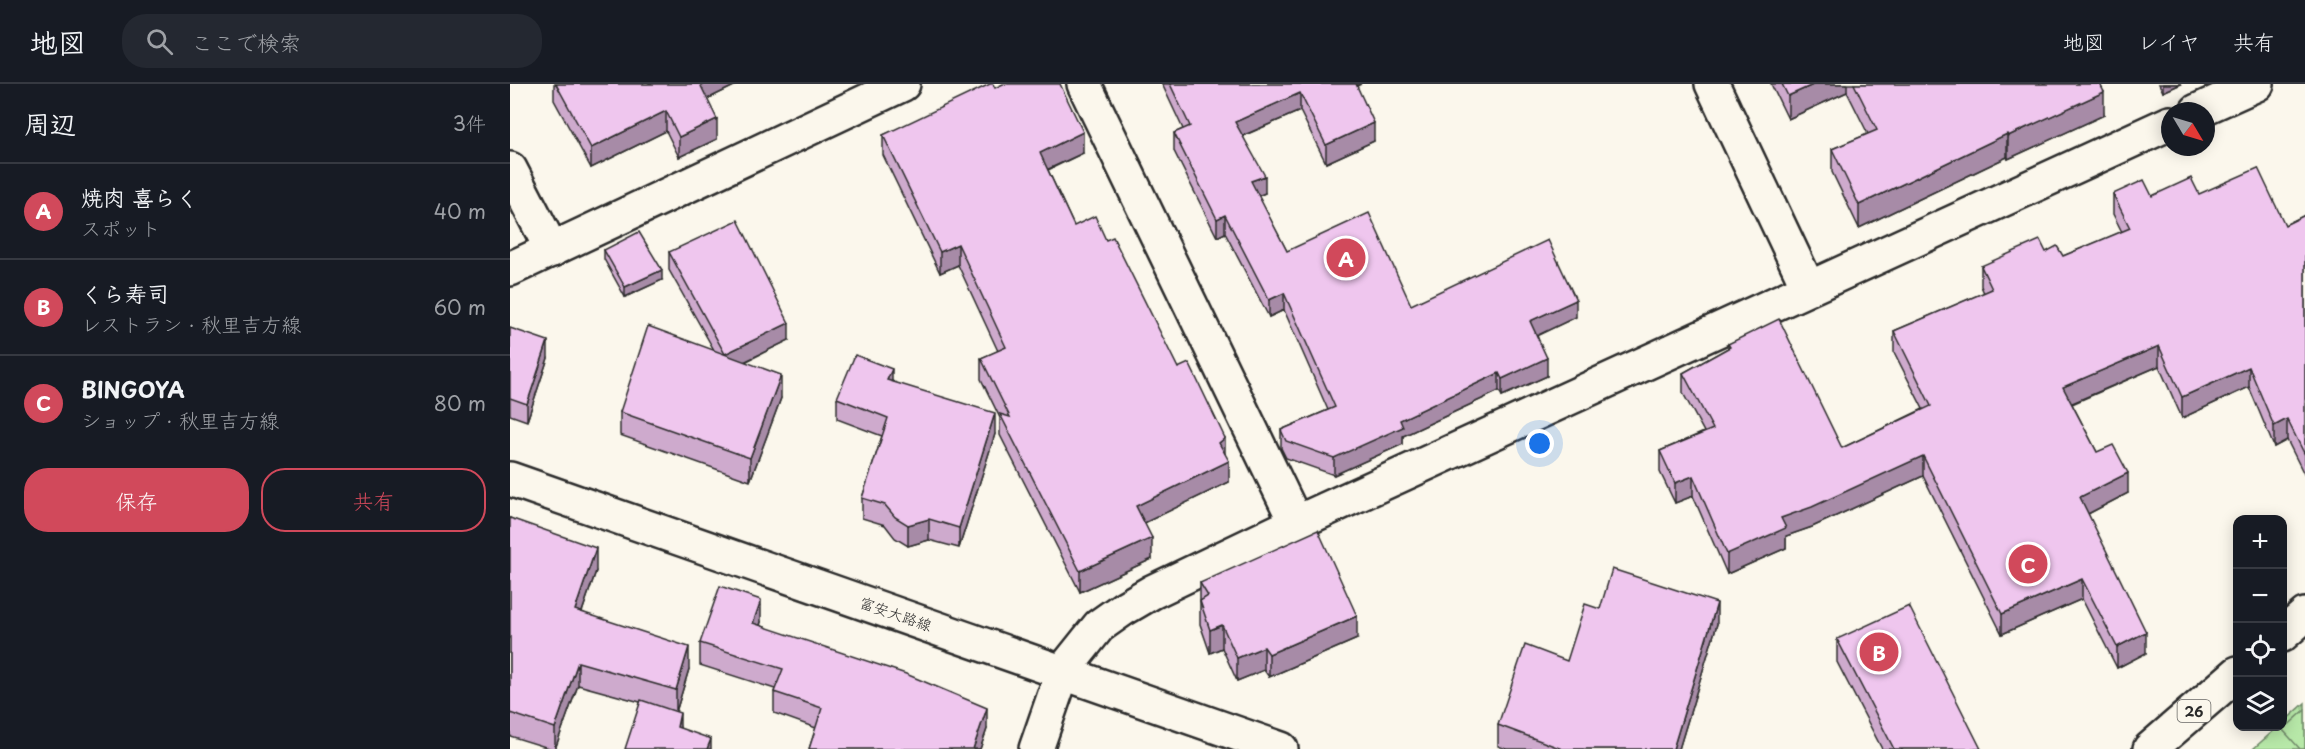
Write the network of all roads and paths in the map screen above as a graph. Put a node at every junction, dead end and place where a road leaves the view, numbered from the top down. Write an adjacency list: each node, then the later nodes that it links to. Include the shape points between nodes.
1 (903, 84): 8 (street)
2 (1084, 84): 12 (street)
3 (1712, 84): 10 (street)
4 (2257, 84): 5 (street)
5 (2215, 103)
6 (2161, 127): 10 (street)
7 (510, 169): 8 (street)
8 (552, 250): 9 (street)
9 (510, 269)
10 (1808, 287): 12 (street)
11 (510, 479): 15 (street, 富安大路線)
12 (1296, 523): 15 (street, via 1122,609 1099,626)
13 (2305, 615): 14 (street)
14 (2287, 631)
15 (1063, 671): 17 (street); 18 (street, 富安大路線)
16 (2234, 677): 19 (street, 26)
17 (1036, 749)
18 (1281, 749)
19 (2150, 749)

